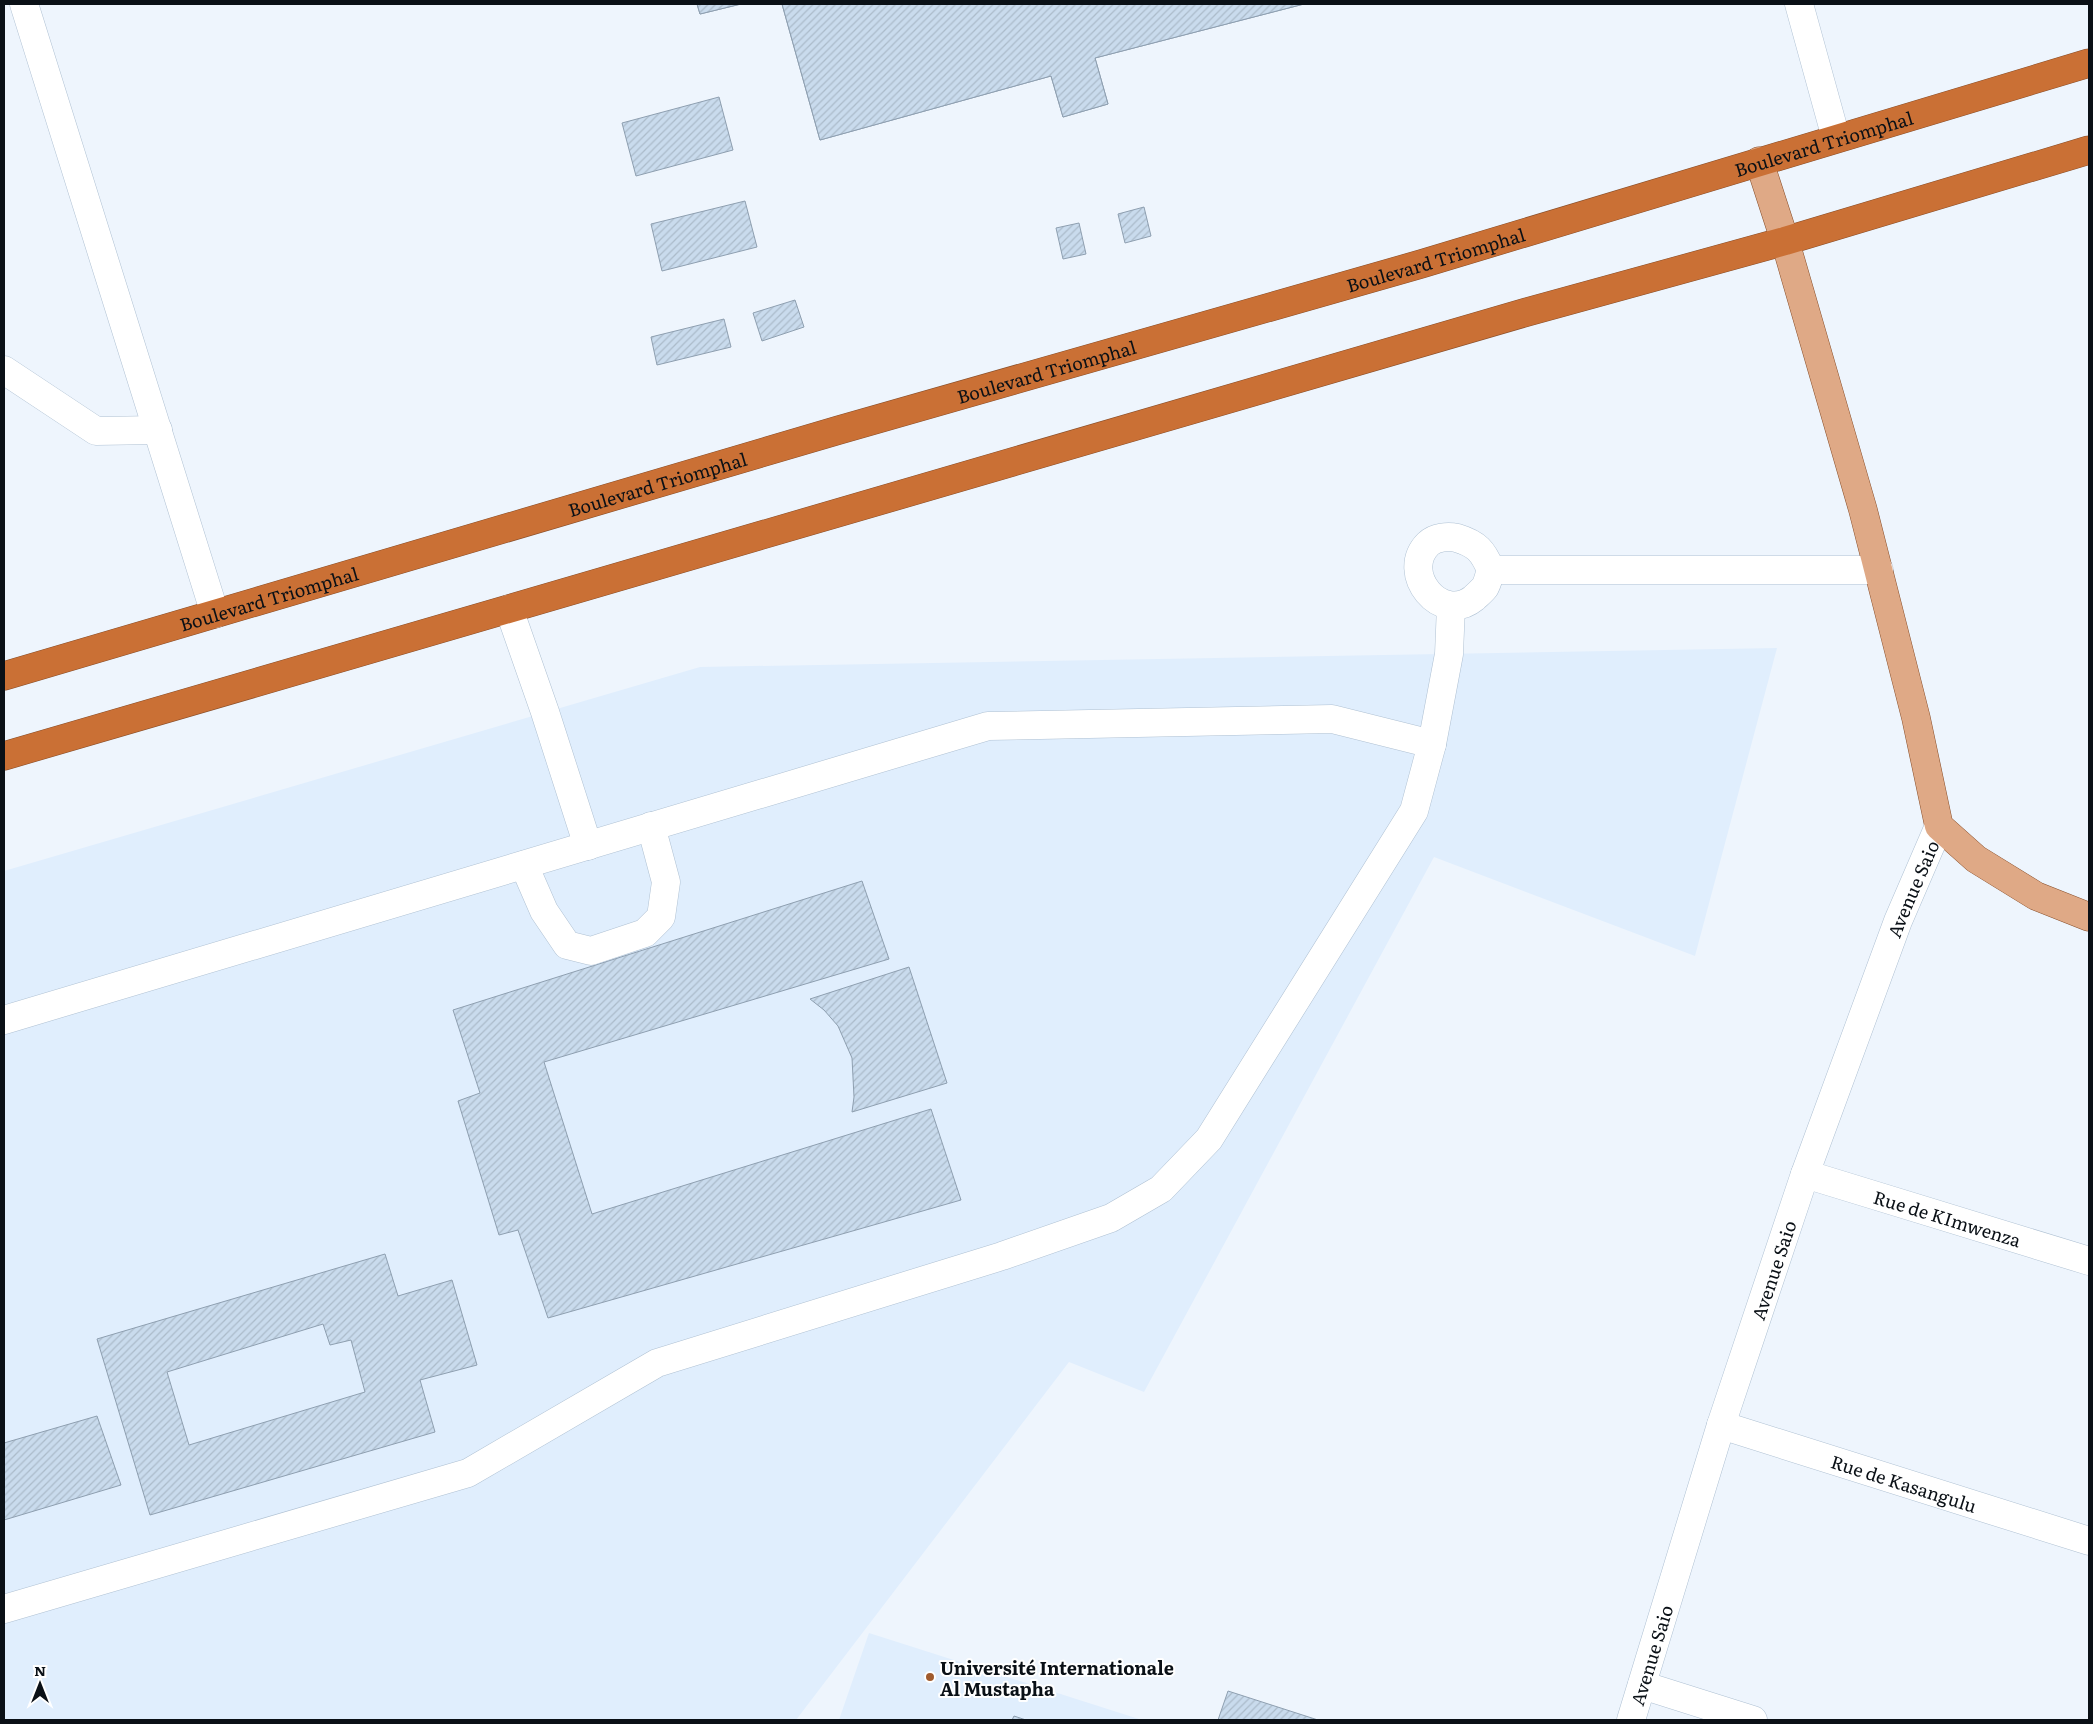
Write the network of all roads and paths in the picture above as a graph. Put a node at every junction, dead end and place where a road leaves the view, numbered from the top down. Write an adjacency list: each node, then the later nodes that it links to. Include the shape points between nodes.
1 (24, 4): 9 (street)
2 (1799, 4): 4 (street)
3 (2089, 63): 4 (highway, Boulevard Triomphal)
4 (1836, 138): 6 (highway, Boulevard Triomphal)
5 (2089, 150): 7 (highway)
6 (1759, 161): 7 (main road); 14 (highway, Boulevard Triomphal, via 1421,264 848,427)
7 (1785, 241): 11 (main road); 13 (highway, via 1517,315)
8 (4, 370): 9 (street, via 96,431)
9 (158, 430): 14 (street)
10 (1492, 570): 11 (street); 12 (street, via 1484,589); 12 (street, via 1485,555 1471,542 1452,537 1432,540 1421,551 1418,571 1423,588 1436,600)
11 (1879, 570): 19 (main road)
12 (1459, 604): 16 (street)
13 (509, 609): 17 (highway); 20 (street)
14 (215, 614): 15 (highway, Boulevard Triomphal)
15 (4, 676)
16 (1432, 744): 18 (street, via 1332,719 988,726); 28 (street, via 1414,811 1209,1140 1161,1190 1111,1218 1002,1256 658,1363 468,1473)
17 (4, 756)
18 (651, 826): 20 (street); 21 (street, via 666,882 661,917 645,933 591,951 567,945 544,911)
19 (1939, 826): 22 (main road, via 1976,859 2036,896); 24 (street, Avenue Saio, via 1898,921)
20 (588, 846): 21 (street)
21 (524, 864): 23 (street)
22 (2089, 917)
23 (4, 1020)
24 (1805, 1174): 25 (street, Rue de KImwenza); 26 (street, Avenue Saio)
25 (2089, 1261)
26 (1720, 1425): 27 (street, Rue de Kasangulu); 29 (street, Avenue Saio)
27 (2089, 1542)
28 (4, 1609)
29 (1642, 1685): 30 (street, Avenue Saio); 31 (street)
30 (1631, 1720)
31 (1753, 1720)

